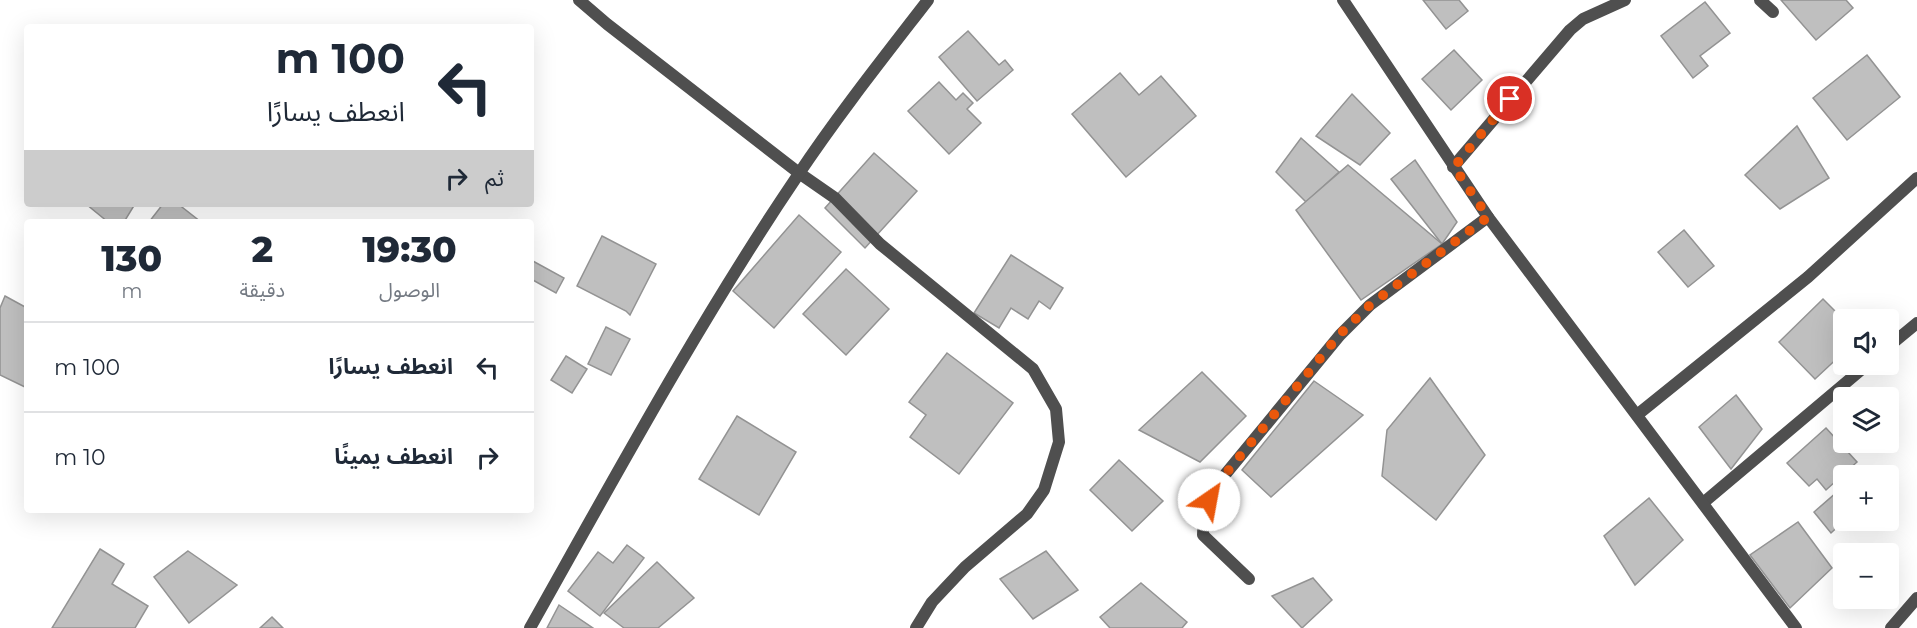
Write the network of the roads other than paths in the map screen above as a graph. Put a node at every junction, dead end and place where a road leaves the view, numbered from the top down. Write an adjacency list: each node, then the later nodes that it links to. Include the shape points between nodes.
1 (579, 0): 8 (street)
2 (928, 0): 8 (street)
3 (1343, 0): 7 (street)
4 (1625, 0): 7 (street, via 1583,19 1570,30)
5 (1760, 0): 6 (street)
6 (1773, 12)
7 (1454, 167): 10 (street)
8 (799, 173): 18 (street, via 722,293); 19 (street, via 835,198 880,244 1033,369 1056,409 1059,442 1044,490 1027,514 965,567 932,602)
9 (1917, 178): 14 (street, via 1808,277)
10 (1488, 217): 14 (street); 16 (street, via 1370,305 1340,334 1214,488 1204,512 1203,535)
11 (1917, 323): 12 (street)
12 (1899, 338)
13 (1855, 375): 15 (street)
14 (1637, 415): 15 (street)
15 (1703, 503): 20 (street)
16 (1249, 579)
17 (1917, 598): 21 (street)
18 (530, 628)
19 (916, 628)
20 (1796, 628)
21 (1891, 628)

